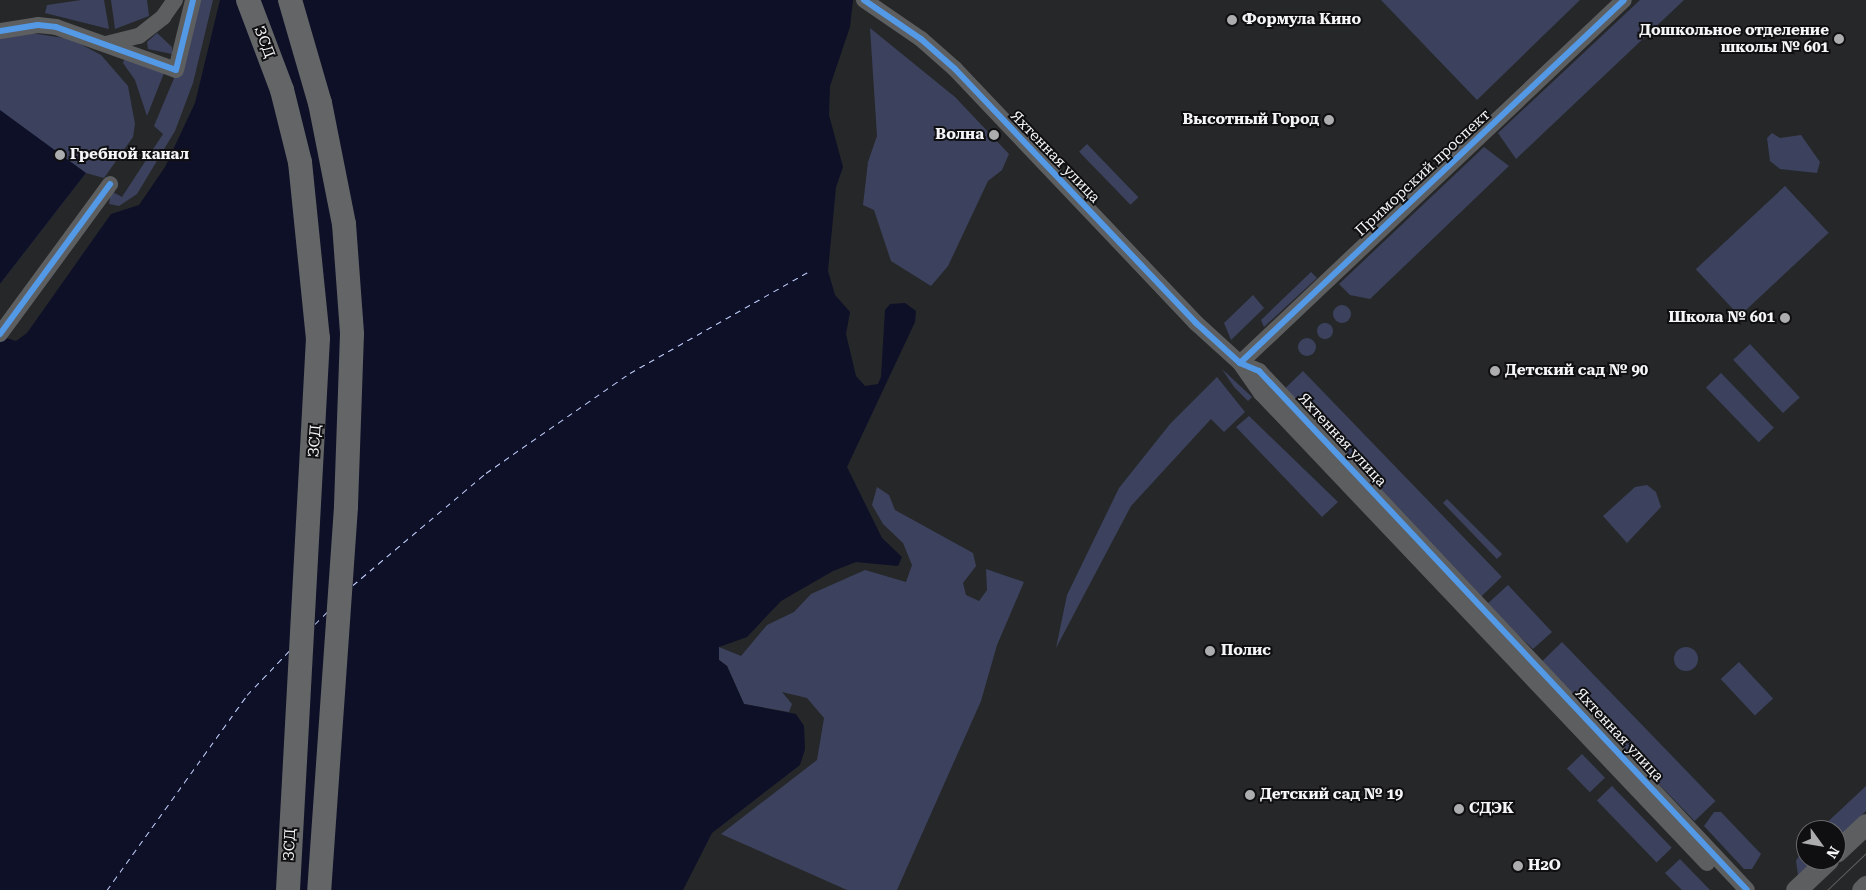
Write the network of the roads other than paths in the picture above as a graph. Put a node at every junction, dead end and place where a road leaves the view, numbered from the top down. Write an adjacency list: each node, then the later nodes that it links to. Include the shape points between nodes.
1 (174, 0): 8 (street, via 163,17 139,36)
2 (193, 0): 8 (street, via 176,70)
3 (248, 0): 16 (highway, ЗСД, via 282,90 300,162 318,338)
4 (290, 0): 17 (highway, via 320,103 344,224 352,334 346,498)
5 (864, 0): 11 (street, Яхтенная улица, via 954,69)
6 (1624, 0): 11 (street, Приморский проспект)
7 (0, 31): 8 (street, via 38,24)
8 (106, 44)
9 (110, 184): 10 (street)
10 (5, 327)
11 (1240, 363): 18 (street, Яхтенная улица, via 1256,387); 19 (street, Яхтенная улица, via 1259,371)
12 (1866, 824): 13 (main road)
13 (1846, 843)
14 (1817, 870): 20 (main road)
15 (1866, 886): 21 (main road)
16 (288, 890)
17 (319, 890)
18 (1732, 890)
19 (1747, 890)
20 (1796, 890)
21 (1862, 890)

